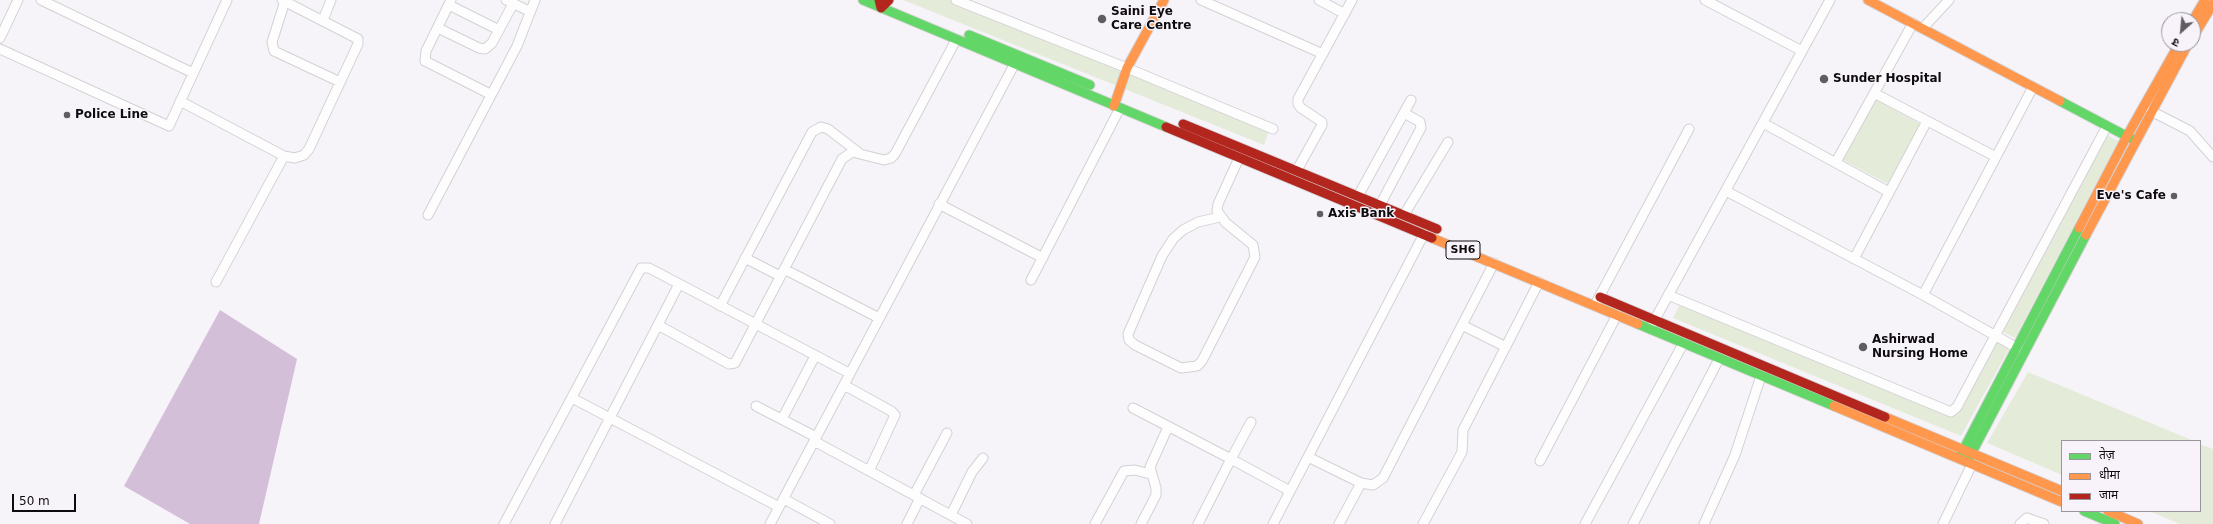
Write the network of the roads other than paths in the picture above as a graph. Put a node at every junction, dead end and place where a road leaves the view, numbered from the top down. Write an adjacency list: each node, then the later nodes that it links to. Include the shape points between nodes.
1 (18, 0): 31 (street)
2 (41, 0): 40 (street)
3 (227, 0): 40 (street)
4 (331, 0): 25 (street)
5 (535, 0): 22 (street)
6 (863, 0): 19 (main road, SH6)
7 (956, 0): 39 (street)
8 (1164, 0): 39 (main road)
9 (1201, 0): 37 (street)
10 (1319, 0): 24 (street)
11 (1352, 0): 24 (street)
12 (1705, 0): 34 (street)
13 (1830, 0): 34 (street)
14 (1868, 0): 26 (main road)
15 (1948, 0): 29 (street)
16 (2205, 0): 23 (main road)
17 (284, 1): 25 (street); 41 (street, via 272,42 274,52)
18 (509, 2): 22 (street); 30 (street)
19 (885, 2): 32 (main road, SH6); 45 (main road, SH6)
20 (450, 3): 28 (street); 30 (street)
21 (2213, 4): 27 (main road)
22 (529, 11): 44 (street, via 518,46)
23 (2198, 12)
24 (1345, 14): 37 (street)
25 (323, 20): 41 (street, via 358,39)
26 (1913, 23): 29 (main road); 43 (street)
27 (2201, 24)
28 (438, 28): 30 (street, via 486,50); 44 (street, via 426,51 425,61)
29 (1923, 28): 42 (main road)
30 (499, 30)
31 (0, 38)
32 (956, 40): 38 (main road, SH6); 59 (street, via 895,154 884,160)
33 (0, 49): 47 (street, via 169,126)
34 (1802, 51): 52 (street)
35 (2174, 52): 56 (main road)
36 (2184, 52): 49 (main road)
37 (1323, 54): 65 (street, via 1298,99 1301,108 1319,118 1322,125)
38 (1014, 65): 48 (main road, SH6); 69 (street)
39 (1127, 68): 45 (main road); 54 (street)
40 (193, 73): 47 (street)
41 (340, 82): 60 (street, via 304,155 295,158)
42 (2033, 86): 53 (main road); 61 (street)
43 (1874, 93): 51 (street); 64 (street)
44 (490, 94): 71 (street)
45 (1118, 97): 48 (main road); 65 (main road, SH6)
46 (1411, 100): 50 (street)
47 (180, 101): 60 (street)
48 (1117, 107): 63 (main road, SH6); 77 (street)
49 (2151, 111): 57 (main road); 62 (street, via 2190,131)
50 (1404, 113): 68 (street); 70 (street, via 1420,122 1421,128)
51 (1927, 121): 61 (street); 67 (street)
52 (1763, 123): 64 (street); 66 (street)
53 (2107, 126): 56 (main road); 96 (street)
54 (1273, 129)
55 (1689, 129): 87 (street)
56 (2126, 136): 57 (main road); 99 (main road)
57 (2136, 141): 100 (main road)
58 (1448, 142): 72 (street)
59 (858, 152): 76 (street, via 828,129 821,126 816,128 807,140); 80 (street, via 847,154 842,159)
60 (284, 156): 82 (street)
61 (1996, 157): 85 (street)
62 (2213, 157)
63 (1239, 158): 73 (street, via 1218,204 1217,211); 75 (main road, SH6)
64 (1836, 162): 67 (street)
65 (1297, 170): 68 (main road, SH6)
66 (1726, 191): 78 (street); 86 (street)
67 (1889, 192): 78 (street)
68 (1358, 196): 70 (main road, SH6)
69 (939, 204): 77 (street); 90 (street)
70 (1380, 205): 72 (main road, SH6)
71 (428, 215)
72 (1404, 215): 74 (main road, SH6)
73 (1220, 217): 73 (street, via 1198,222 1173,239 1162,256 1128,334 1135,345 1181,368 1197,366 1202,361 1255,257 1253,245)
74 (1446, 233)
75 (1424, 234): 79 (main road, SH6); 116 (street)
76 (746, 258): 80 (street); 88 (street)
77 (1043, 258): 81 (street)
78 (1854, 259): 85 (street)
79 (1494, 263): 83 (main road, SH6); 94 (street)
80 (782, 272): 90 (street); 92 (street)
81 (1031, 280)
82 (216, 282)
83 (1539, 282): 87 (main road, SH6); 98 (street)
84 (679, 284): 88 (street); 93 (street); 106 (street, via 649,268 641,268)
85 (1923, 295): 96 (street)
86 (1668, 296): 91 (street); 96 (street, via 1951,412 1957,407)
87 (1596, 299): 89 (main road, SH6); 91 (main road, SH6)
88 (720, 306): 92 (street)
89 (1618, 315): 95 (main road, SH6); 119 (street)
90 (879, 318): 103 (street)
91 (1655, 320): 95 (street); 115 (main road, SH6)
92 (755, 324): 93 (street, via 737,360 732,364); 101 (street)
93 (658, 325): 109 (street)
94 (1462, 325): 98 (street); 123 (street, via 1383,478 1373,485)
95 (1650, 329): 97 (main road, SH6)
96 (1995, 335): 99 (street)
97 (1683, 344): 102 (main road, SH6); 145 (street)
98 (1506, 347): 144 (street, via 1463,430 1462,452)
99 (2016, 347): 100 (street); 115 (main road)
100 (2025, 353): 115 (main road)
101 (815, 356): 103 (street); 110 (street)
102 (1719, 359): 104 (main road, SH6); 146 (street)
103 (849, 373): 105 (street)
104 (1761, 376): 120 (main road, SH6); 147 (street, via 1735,454)
105 (844, 385): 114 (street); 121 (street, via 895,415)
106 (572, 398): 109 (street); 133 (street)
107 (756, 406): 110 (street)
108 (1133, 408): 112 (street)
109 (610, 418): 129 (street); 134 (street)
110 (782, 419): 114 (street)
111 (1251, 422): 118 (street)
112 (1168, 427): 118 (street); 122 (street, via 1152,460)
113 (947, 433): 126 (street)
114 (815, 439): 121 (street); 127 (street)
115 (1967, 451): 120 (main road); 125 (main road, SH6)
116 (1308, 457): 123 (street); 124 (street)
117 (983, 458): 132 (street, via 970,476)
118 (1231, 459): 124 (street); 141 (street)
119 (1540, 461)
120 (1966, 462): 128 (main road, SH6); 148 (street)
121 (869, 471): 126 (street)
122 (1150, 474): 139 (street, via 1135,470 1124,471); 140 (street, via 1156,495)
123 (1361, 482): 143 (street)
124 (1290, 491): 142 (street)
125 (2061, 491)
126 (917, 497): 132 (street); 137 (street)
127 (784, 499): 129 (street); 136 (street)
128 (2061, 502)
129 (779, 507): 135 (street)
130 (2086, 512): 151 (main road)
131 (2110, 512): 152 (main road)
132 (951, 515): 138 (street)
133 (504, 524)
134 (555, 524)
135 (770, 524)
136 (830, 524)
137 (907, 524)
138 (967, 524)
139 (1095, 524)
140 (1141, 524)
141 (1198, 524)
142 (1273, 524)
143 (1339, 524)
144 (1423, 524)
145 (1585, 524)
146 (1633, 524)
147 (1704, 524)
148 (1943, 524)
149 (2020, 524): 150 (street, via 2027,518)
150 (2044, 524)
151 (2115, 524)
152 (2138, 524)

